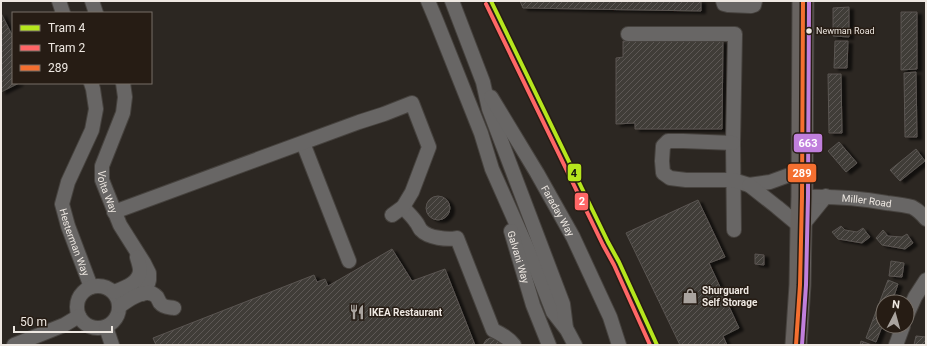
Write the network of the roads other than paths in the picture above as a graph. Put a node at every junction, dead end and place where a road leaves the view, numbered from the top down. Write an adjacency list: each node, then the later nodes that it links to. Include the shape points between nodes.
1 (59, 1): 8 (street)
2 (92, 1): 9 (street)
3 (428, 1): 17 (street, via 481,133)
4 (452, 1): 11 (street)
5 (723, 1): 6 (street, via 728,5 751,6)
6 (755, 1)
7 (803, 1): 16 (highway)
8 (63, 12)
9 (96, 12)
10 (628, 34): 14 (street, via 735,34)
11 (483, 82): 39 (street, via 489,110 563,304); 46 (street, Faraday Way, via 573,237 610,317)
12 (91, 84): 31 (street, Hesterman Way, via 96,109 92,130 68,182 62,204)
13 (123, 84): 24 (street, Volta Way, via 123,113 102,166 102,180)
14 (733, 142): 18 (street); 18 (street, via 668,141 663,146 662,161 663,173 670,178)
15 (303, 143): 24 (street); 29 (street); 43 (street, via 412,103 429,147 412,192 397,211 416,221 421,231 429,235 457,238 493,330)
16 (803, 164): 19 (street, via 792,174 770,182); 21 (highway)
17 (492, 168): 39 (street, via 553,312); 44 (street, Galvani Way, via 533,305)
18 (733, 180): 19 (street); 27 (street)
19 (749, 184): 26 (street)
20 (826, 196): 21 (street, Miller Road); 23 (street, Miller Road); 26 (street)
21 (802, 197): 26 (highway)
22 (926, 206): 23 (street, Miller Road)
23 (912, 207): 25 (street)
24 (114, 212): 28 (street, Volta Way)
25 (926, 219)
26 (801, 227): 47 (highway)
27 (734, 230)
28 (136, 250): 32 (street, Volta Way, via 140,270 138,277 126,287); 33 (street, Volta Way, via 149,273 147,287)
29 (349, 261)
30 (926, 280): 34 (street)
31 (91, 287): 32 (street, via 103,286); 37 (street, via 84,291 78,300)
32 (114, 292): 35 (street)
33 (142, 294): 35 (street); 36 (street, via 150,293 157,296 165,307)
34 (915, 297)
35 (120, 306): 38 (street, via 116,321)
36 (174, 308)
37 (79, 316): 38 (street, via 86,325 96,329); 41 (street, via 64,325)
38 (106, 327): 42 (street)
39 (567, 330): 45 (street)
40 (900, 334): 48 (street)
41 (14, 345)
42 (112, 345)
43 (514, 345)
44 (549, 345)
45 (575, 345)
46 (619, 345)
47 (796, 345)
48 (896, 345)

